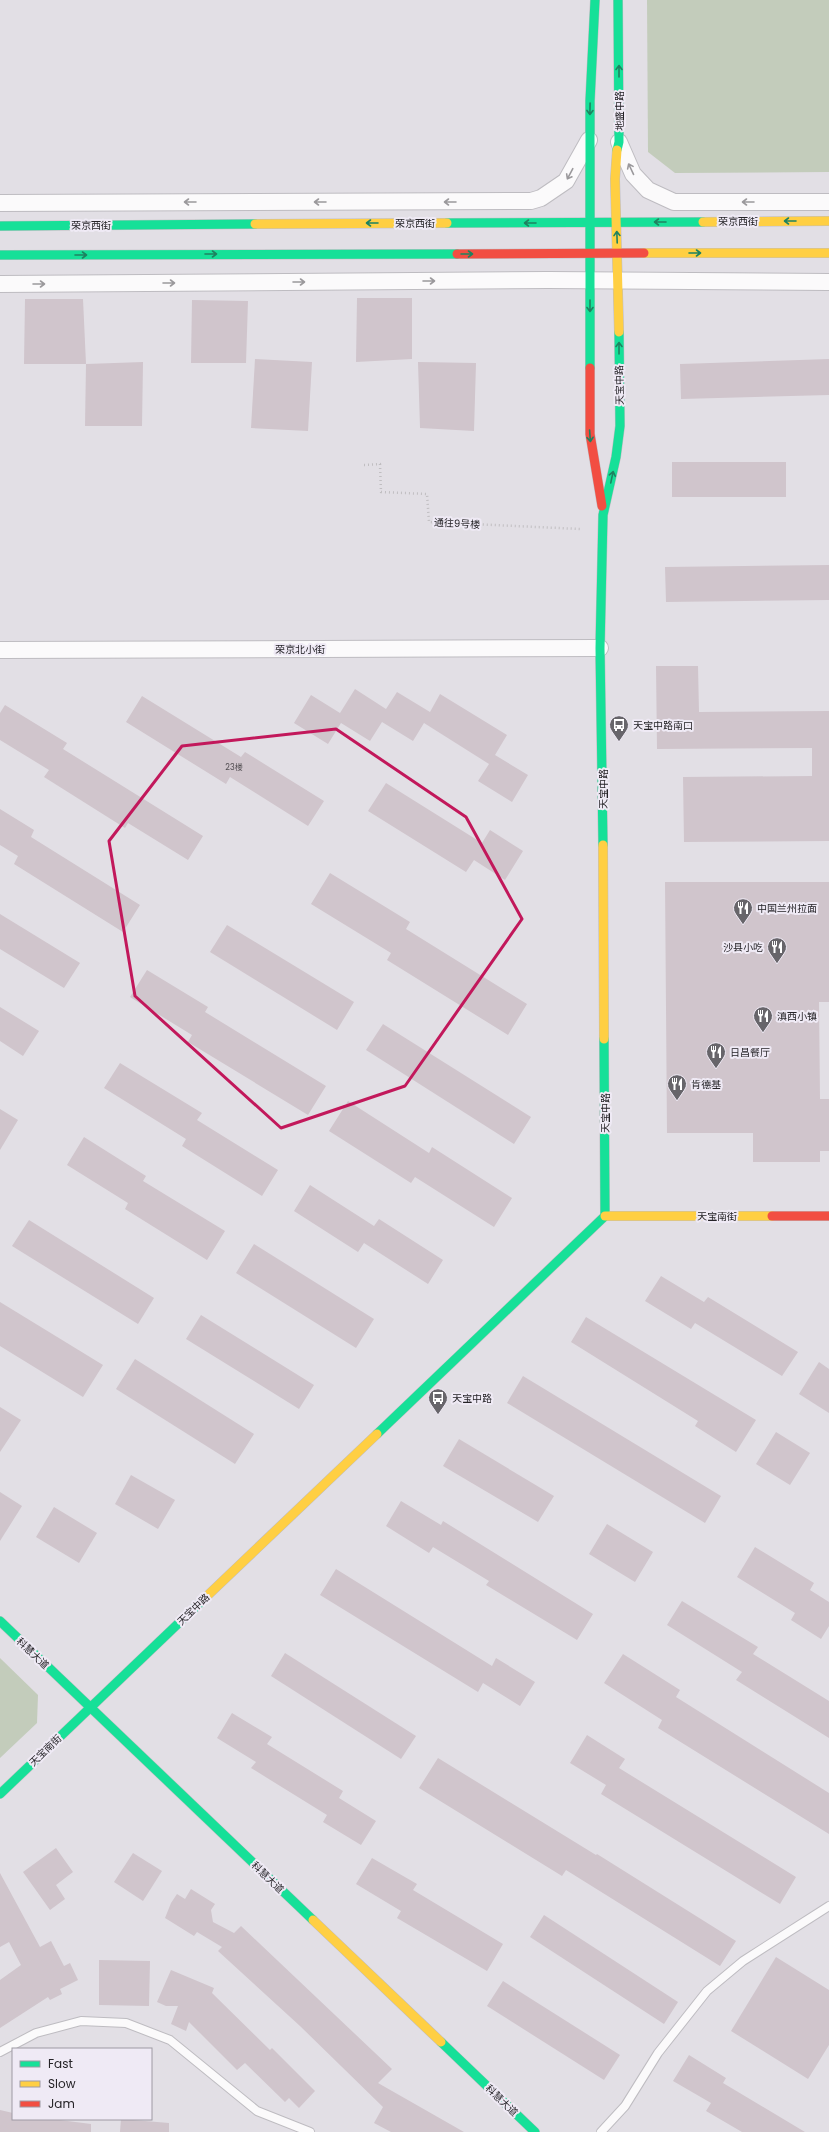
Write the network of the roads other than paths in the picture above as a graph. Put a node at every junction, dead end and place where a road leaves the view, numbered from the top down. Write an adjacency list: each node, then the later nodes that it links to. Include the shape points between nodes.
1 (595, 0): 3 (street, one-way to 3)
2 (618, 0): 4 (street, 地盛中路, one-way to 2)
3 (589, 140): 6 (street, one-way to 6, via 566,181 541,198 531,201); 9 (street)
4 (619, 142): 5 (street, one-way to 4, via 674,202 648,190 633,174); 7 (street, 地盛中路, via 615,172)
5 (829, 202)
6 (0, 203)
7 (616, 221): 8 (street, 荣京西街, one-way to 7); 9 (street, 荣京西街); 13 (street, 地盛中路, one-way to 7)
8 (829, 221)
9 (589, 222): 10 (street, 荣京西街, one-way to 10); 12 (street, 天宝中路)
10 (0, 226)
11 (829, 252): 13 (street, one-way to 11)
12 (590, 253): 13 (street); 14 (street, one-way to 12); 15 (street, 天宝中路)
13 (617, 253): 16 (street, 天宝中路)
14 (0, 255)
15 (590, 281): 16 (street); 18 (street, one-way to 15); 19 (street, 天宝中路, one-way to 19, via 590,434)
16 (618, 281): 17 (street); 19 (street, 天宝中路, one-way to 16, via 620,426)
17 (829, 282)
18 (0, 284)
19 (603, 515): 20 (street, 天宝中路)
20 (600, 648): 21 (street, 荣京北小街); 22 (street, 天宝中路)
21 (0, 650)
22 (605, 1216): 23 (street, 天宝南街); 25 (street, 天宝中路)
23 (829, 1216)
24 (0, 1621): 25 (street, 科慧大道)
25 (90, 1707): 26 (street, 天宝南街); 30 (street, 科慧大道)
26 (0, 1794)
27 (829, 1906): 31 (lane, via 744,1962 707,1991 658,2053 625,2106)
28 (0, 2052): 29 (lane, via 36,2033 81,2021 126,2023 170,2040 257,2111)
29 (310, 2132)
30 (535, 2132)
31 (601, 2132)

